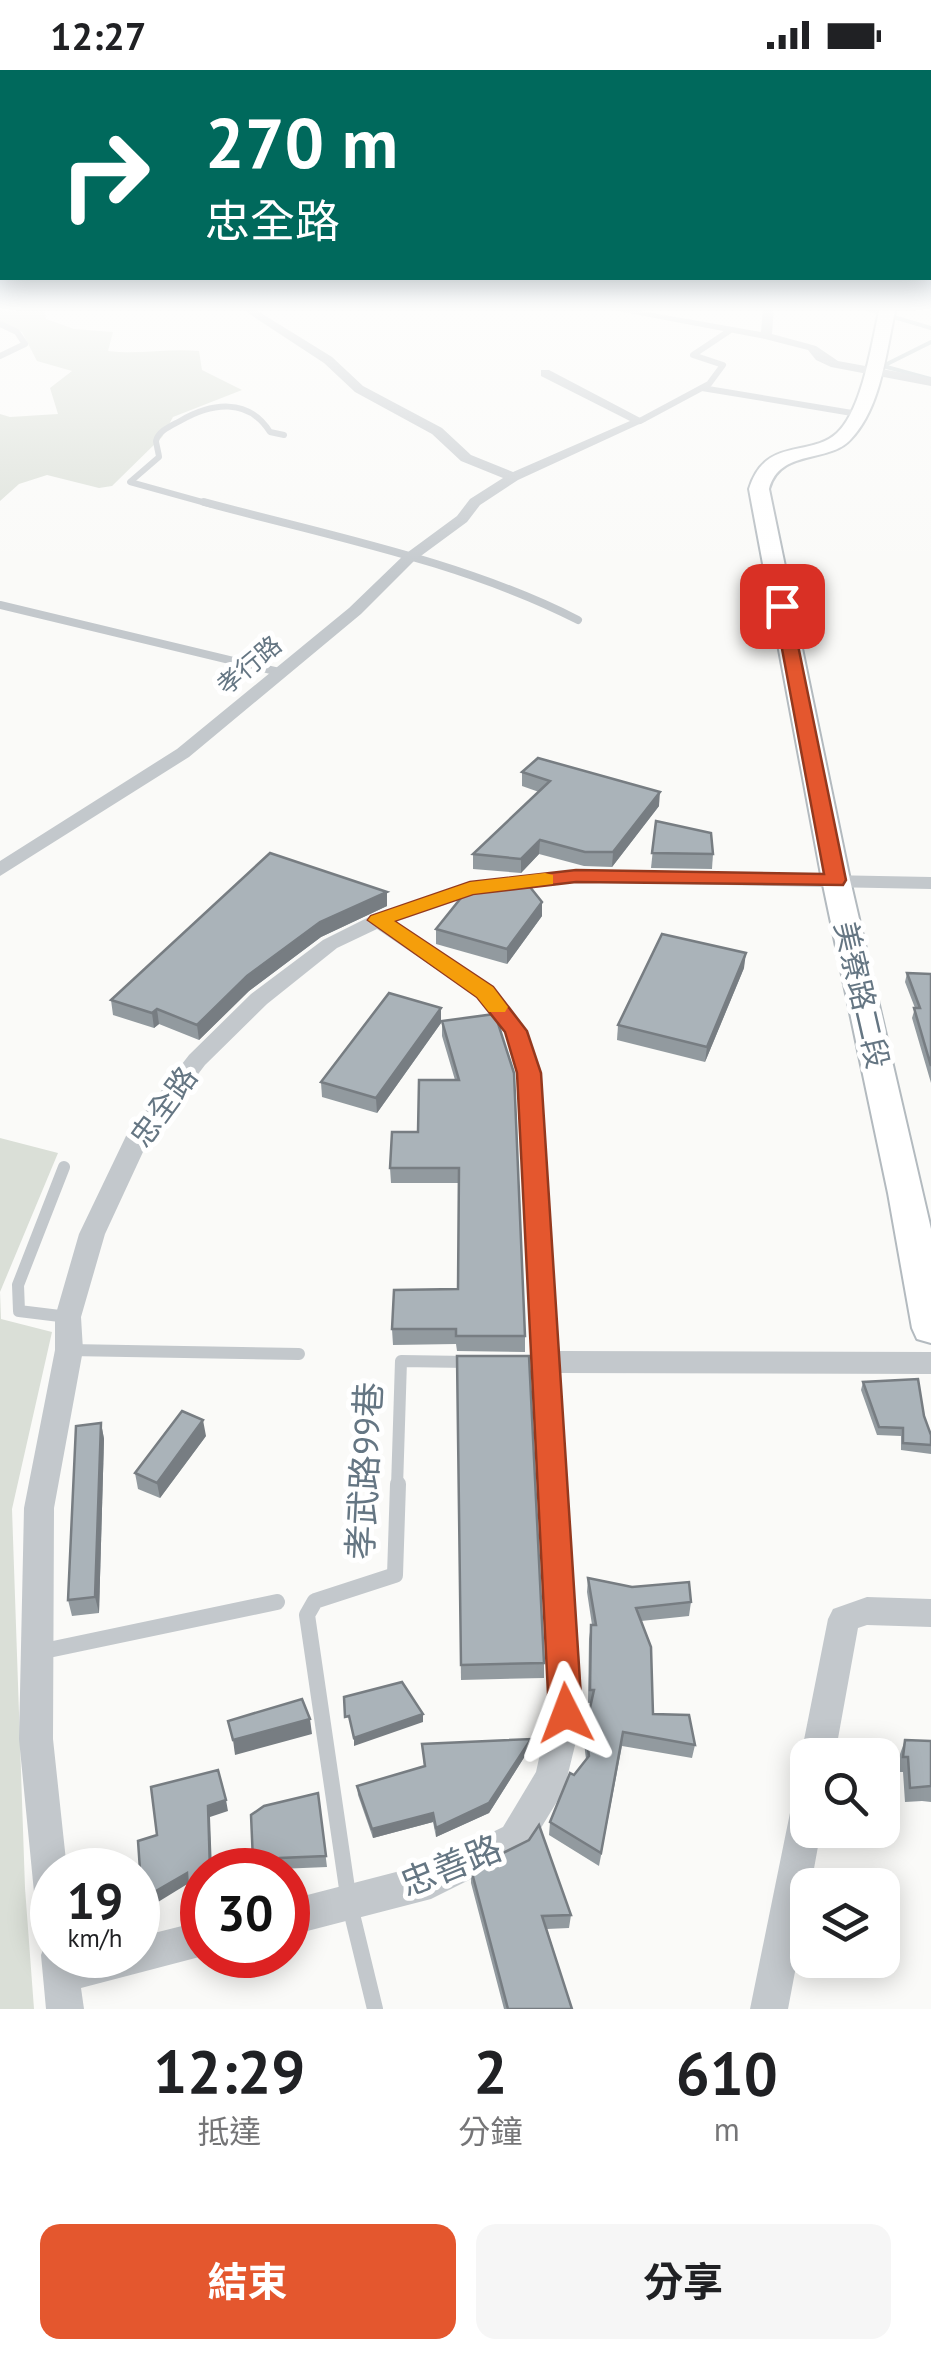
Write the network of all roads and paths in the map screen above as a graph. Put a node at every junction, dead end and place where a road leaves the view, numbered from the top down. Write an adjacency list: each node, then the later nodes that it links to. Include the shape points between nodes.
1 (373, 397): 9 (street, via 438,431 466,458)
2 (593, 397): 7 (street)
3 (684, 397): 7 (lane)
4 (759, 397): 6 (lane)
5 (863, 397): 6 (street)
6 (858, 414): 15 (street, 美寮路二段, via 842,439 776,463 758,484)
7 (640, 421): 9 (street, 孝行路)
8 (284, 436): 10 (lane, via 248,411 206,406 162,431 159,457 130,482)
9 (513, 477): 10 (street, 孝行路)
10 (409, 558): 12 (lane); 13 (street, 孝行路)
11 (0, 605): 13 (lane)
12 (578, 620)
13 (279, 672): 14 (street, 孝行路, via 183,752)
14 (0, 870)
15 (836, 880): 16 (street, 忠全路); 17 (street, 忠全路, via 576,876 470,888); 20 (street, 美寮路二段)
16 (931, 883)
17 (378, 920): 19 (street, 忠全路, via 330,944 288,977 198,1060 138,1136 92,1234); 24 (street, 忠善路, via 485,992 516,1031 529,1073)
18 (64, 1167): 19 (lane, via 18,1285 19,1311)
19 (68, 1317): 21 (street, 忠全路)
20 (931, 1328)
21 (68, 1350): 22 (lane); 28 (street, 忠全路, via 39,1508)
22 (299, 1354)
23 (492, 1362): 32 (lane, 孝武路99巷, via 401,1361 395,1575 315,1602 307,1615)
24 (538, 1362): 25 (street); 32 (street, 忠善路, via 566,1713 552,1778 515,1840 432,1881)
25 (931, 1362)
26 (277, 1602): 28 (lane)
27 (931, 1612): 29 (street, via 867,1612 844,1619)
28 (34, 1653): 30 (street, 忠全路)
29 (821, 1738)
30 (47, 1848)
31 (800, 1848): 37 (street)
32 (349, 1902): 33 (street, 忠善路); 36 (lane)
33 (310, 1912)
34 (180, 1945): 35 (street)
35 (61, 1979)
36 (374, 2009)
37 (769, 2009)

